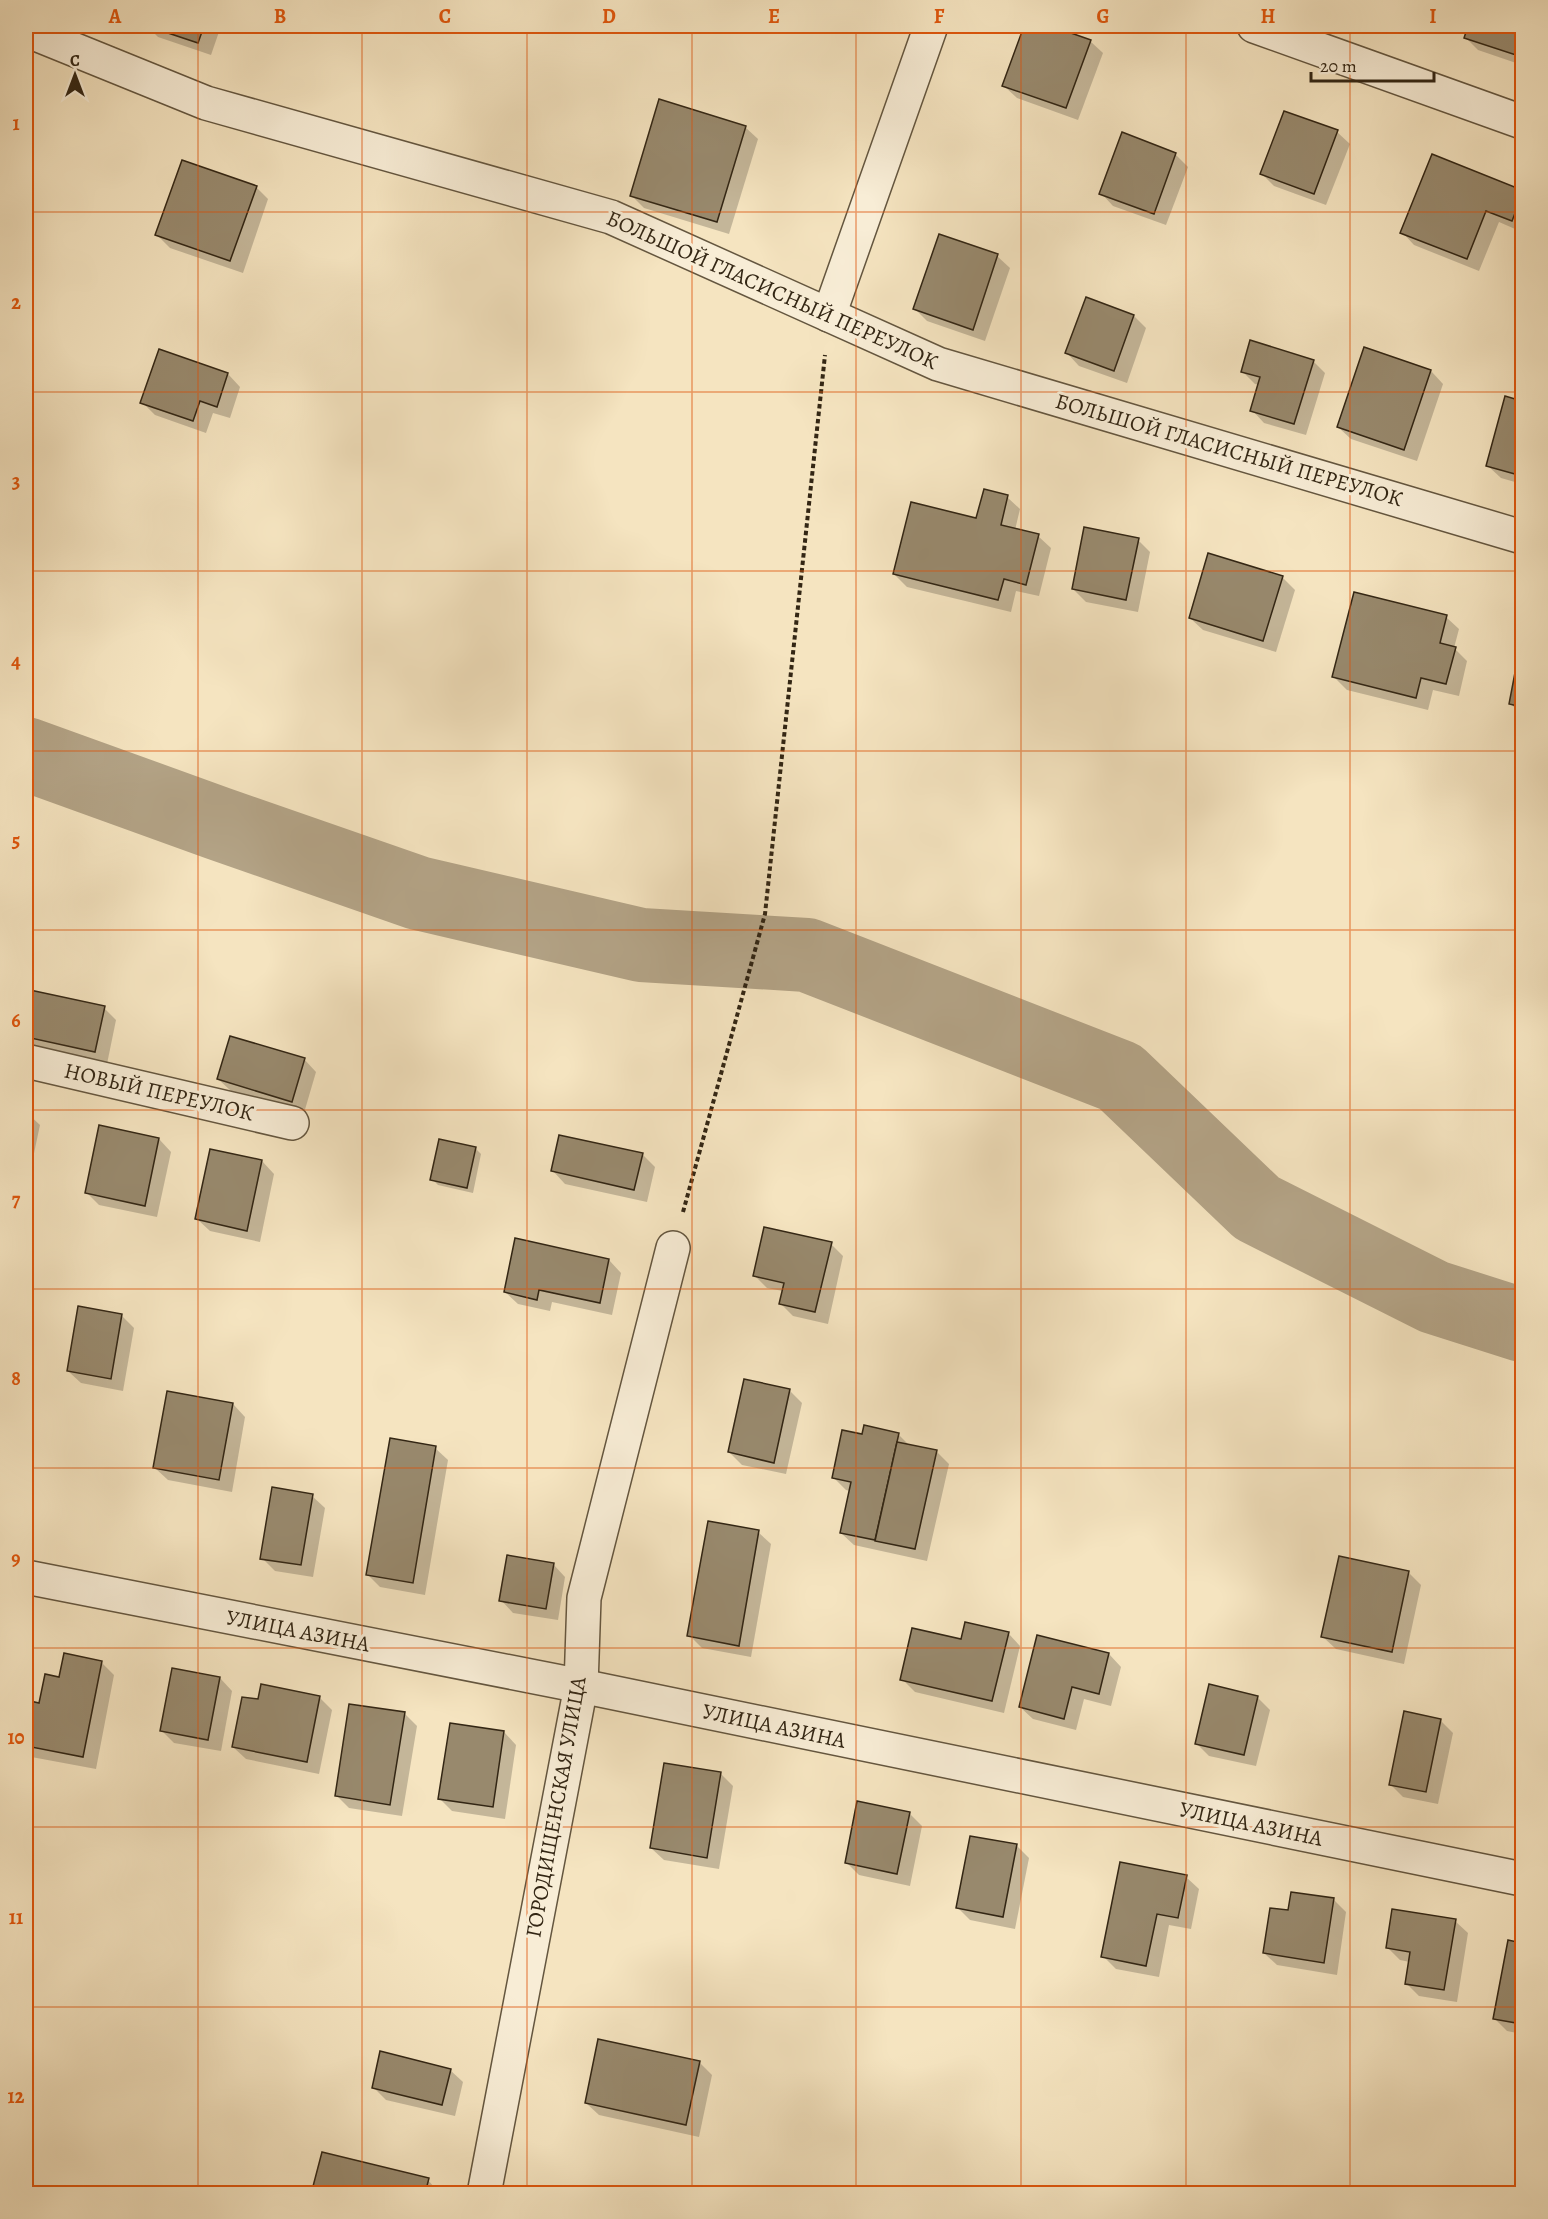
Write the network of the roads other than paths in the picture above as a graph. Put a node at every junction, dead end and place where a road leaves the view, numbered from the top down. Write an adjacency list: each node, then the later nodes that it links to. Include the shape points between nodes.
1 (931, 26): 5 (street)
2 (1254, 26): 4 (street)
3 (26, 30): 5 (street, БОЛЬШОЙ ГЛАСИСНЫЙ ПЕРЕУЛОК, via 206,103 611,217)
4 (1522, 122)
5 (829, 315): 6 (street, БОЛЬШОЙ ГЛАСИСНЫЙ ПЕРЕУЛОК, via 938,364)
6 (1522, 537)
7 (26, 1061): 8 (street, НОВЫЙ ПЕРЕУЛОК)
8 (292, 1123)
9 (673, 1248): 11 (street, ГОРОДИЩЕНСКАЯ УЛИЦА, via 584,1599)
10 (26, 1577): 11 (street, УЛИЦА АЗИНА)
11 (581, 1686): 12 (street, УЛИЦА АЗИНА); 13 (street, ГОРОДИЩЕНСКАЯ УЛИЦА)
12 (1522, 1879)
13 (484, 2193)

